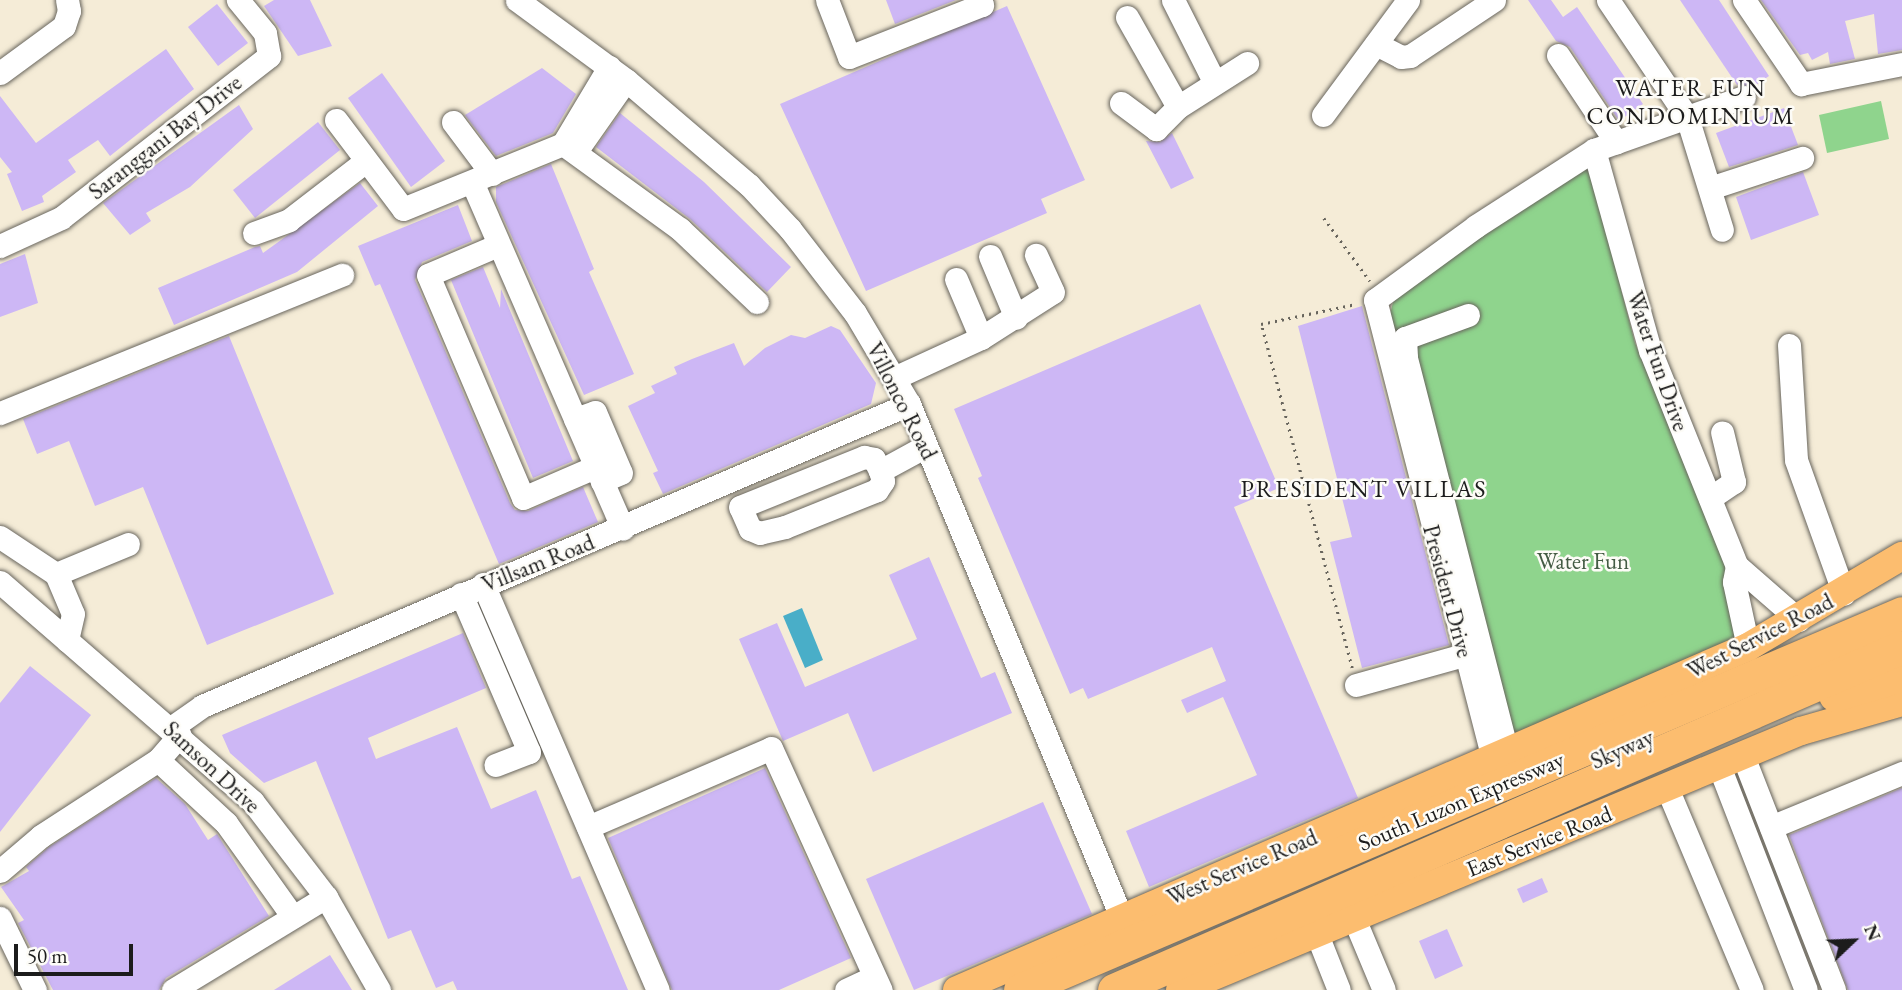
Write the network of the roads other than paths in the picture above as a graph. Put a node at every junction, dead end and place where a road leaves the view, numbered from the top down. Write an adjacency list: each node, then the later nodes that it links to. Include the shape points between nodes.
1 (67, 0): 16 (street, via 64,26)
2 (238, 0): 36 (street, Saranggani Bay Drive, via 265,33 269,55 61,218)
3 (517, 0): 17 (street, Villonco Road)
4 (827, 0): 5 (street, via 849,57 982,5)
5 (980, 0)
6 (1173, 0): 18 (street)
7 (1408, 0): 12 (street)
8 (1494, 0): 12 (street, via 1410,56 1401,57)
9 (1608, 0): 23 (street)
10 (1744, 0): 15 (street, via 1801,84)
11 (1127, 17): 21 (street)
12 (1376, 44): 22 (street)
13 (1558, 55): 26 (street)
14 (1247, 63): 18 (street)
15 (1902, 64)
16 (0, 73)
17 (618, 74): 27 (street); 46 (street, Villonco Road, via 750,186 790,229 855,313)
18 (1213, 81): 21 (street)
19 (1744, 97): 23 (street)
20 (1121, 103): 21 (street, via 1156,130)
21 (1178, 107)
22 (1324, 115)
23 (1687, 117): 26 (street); 32 (street)
24 (336, 120): 30 (street)
25 (453, 122): 31 (street)
26 (1616, 142): 28 (street)
27 (570, 147): 31 (street); 41 (street, via 680,229)
28 (1594, 150): 53 (street, Water Fun Drive, via 1650,350); 65 (street, President Drive, via 1377,297)
29 (1802, 158): 32 (street)
30 (366, 161): 31 (street, via 403,209); 34 (street, via 289,220)
31 (482, 178): 35 (street)
32 (1710, 188): 33 (street)
33 (1722, 230)
34 (254, 233)
35 (498, 245): 52 (street); 52 (street, via 428,275 523,498)
36 (0, 246)
37 (1035, 255): 43 (street, via 1053,292)
38 (990, 256): 43 (street)
39 (342, 275): 48 (street)
40 (956, 279): 44 (street)
41 (757, 302)
42 (1468, 315): 65 (street, via 1405,338)
43 (1016, 318): 44 (street)
44 (981, 338): 46 (street)
45 (1788, 345): 64 (street, via 1796,460)
46 (894, 378): 47 (street, Villonco Road)
47 (909, 404): 50 (street, Villonco Road); 54 (street, Villsam Road)
48 (0, 413)
49 (1722, 432): 53 (street, via 1734,482)
50 (926, 446): 51 (street); 92 (street, Villonco Road)
51 (880, 471): 51 (street, via 874,459 864,457 740,507 752,532 771,532 871,494 883,483)
52 (599, 474): 54 (street)
53 (1710, 498): 58 (street, Water Fun Drive)
54 (622, 529): 61 (street, Villsam Road)
55 (0, 537): 59 (street)
56 (128, 544): 59 (street)
57 (1902, 556): 64 (main road, West Service Road)
58 (1737, 566): 67 (street, Water Fun Drive); 72 (street, Water Fun Drive, via 1734,582)
59 (55, 574): 69 (street, via 73,614)
60 (0, 582): 69 (street, Samson Drive)
61 (483, 584): 63 (street, Villsam Road); 85 (street)
62 (1902, 593): 72 (highway, via 1865,620)
63 (461, 594): 78 (street, Villsam Road, via 202,706); 82 (street, via 529,752)
64 (1844, 594): 67 (main road, West Service Road)
65 (1463, 612): 71 (street, President Drive)
66 (1902, 613): 72 (highway, South Luzon Expressway)
67 (1800, 620): 72 (main road, West Service Road)
68 (1902, 628): 102 (highway, Skyway)
69 (67, 640): 78 (street, Samson Drive)
70 (1902, 647): 103 (highway, Skyway)
71 (1474, 652): 75 (street); 79 (street, President Drive)
72 (1753, 660): 79 (main road, West Service Road); 101 (highway, South Luzon Expressway)
73 (1902, 661): 77 (highway, South Luzon Expressway)
74 (1902, 675): 77 (highway)
75 (1356, 685)
76 (1902, 702): 81 (main road, East Service Road, via 1801,731)
77 (1783, 711): 104 (highway, South Luzon Expressway)
78 (176, 732): 80 (street, Villsam Road); 88 (street, Samson Drive, via 253,802)
79 (1500, 756): 92 (main road, West Service Road)
80 (158, 760): 87 (street, Villsam Road, via 41,836); 90 (street, via 226,823)
81 (1731, 761): 84 (main road, East Service Road); 86 (street); 109 (street)
82 (495, 765)
83 (1902, 772): 86 (street)
84 (1667, 788): 89 (main road, East Service Road); 108 (street)
85 (588, 827): 97 (street); 99 (street, via 771,748)
86 (1771, 827): 110 (street)
87 (0, 871)
88 (326, 897): 90 (street); 96 (street, Samson Drive)
89 (1353, 916): 93 (main road, East Service Road); 107 (street)
90 (293, 917): 95 (street)
91 (0, 918): 94 (street)
92 (1122, 919): 100 (main road, West Service Road)
93 (1316, 932): 105 (main road, East Service Road); 106 (street)
94 (36, 990)
95 (173, 990)
96 (379, 990)
97 (658, 990)
98 (846, 990): 99 (street, via 870,979)
99 (879, 990)
100 (957, 990)
101 (1020, 990)
102 (1074, 990)
103 (1114, 990)
104 (1130, 990)
105 (1180, 990)
106 (1339, 990)
107 (1384, 990)
108 (1752, 990)
109 (1805, 990)
110 (1834, 990)

